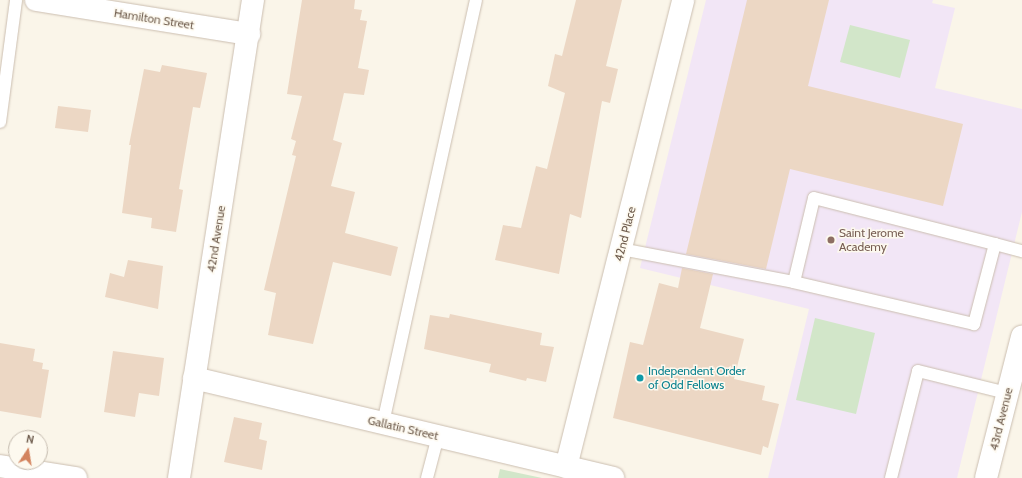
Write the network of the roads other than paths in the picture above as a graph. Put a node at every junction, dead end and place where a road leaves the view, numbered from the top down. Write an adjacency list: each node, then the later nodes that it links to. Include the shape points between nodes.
1 (16, 0): 7 (lane)
2 (36, 0): 6 (street, Hamilton Street)
3 (253, 0): 6 (street, 42nd Avenue)
4 (476, 0): 15 (lane)
5 (683, 0): 9 (street, 42nd Place)
6 (248, 34): 13 (street, 42nd Avenue)
7 (0, 122)
8 (995, 244): 10 (lane); 11 (lane, via 974,324); 11 (lane, via 814,198)
9 (621, 249): 11 (lane); 18 (street, 42nd Place)
10 (1022, 251)
11 (794, 282)
12 (1022, 337): 14 (street, 43rd Avenue)
13 (194, 378): 15 (street, Gallatin Street); 20 (street, 42nd Avenue)
14 (1007, 393): 23 (lane, via 918,371); 24 (street, 43rd Avenue)
15 (383, 423): 16 (street, Gallatin Street)
16 (438, 436): 18 (street, Gallatin Street); 21 (lane)
17 (0, 466): 19 (street)
18 (566, 467): 22 (street, Gallatin Street)
19 (76, 478)
20 (179, 478)
21 (427, 478)
22 (612, 478)
23 (891, 478)
24 (986, 478)

